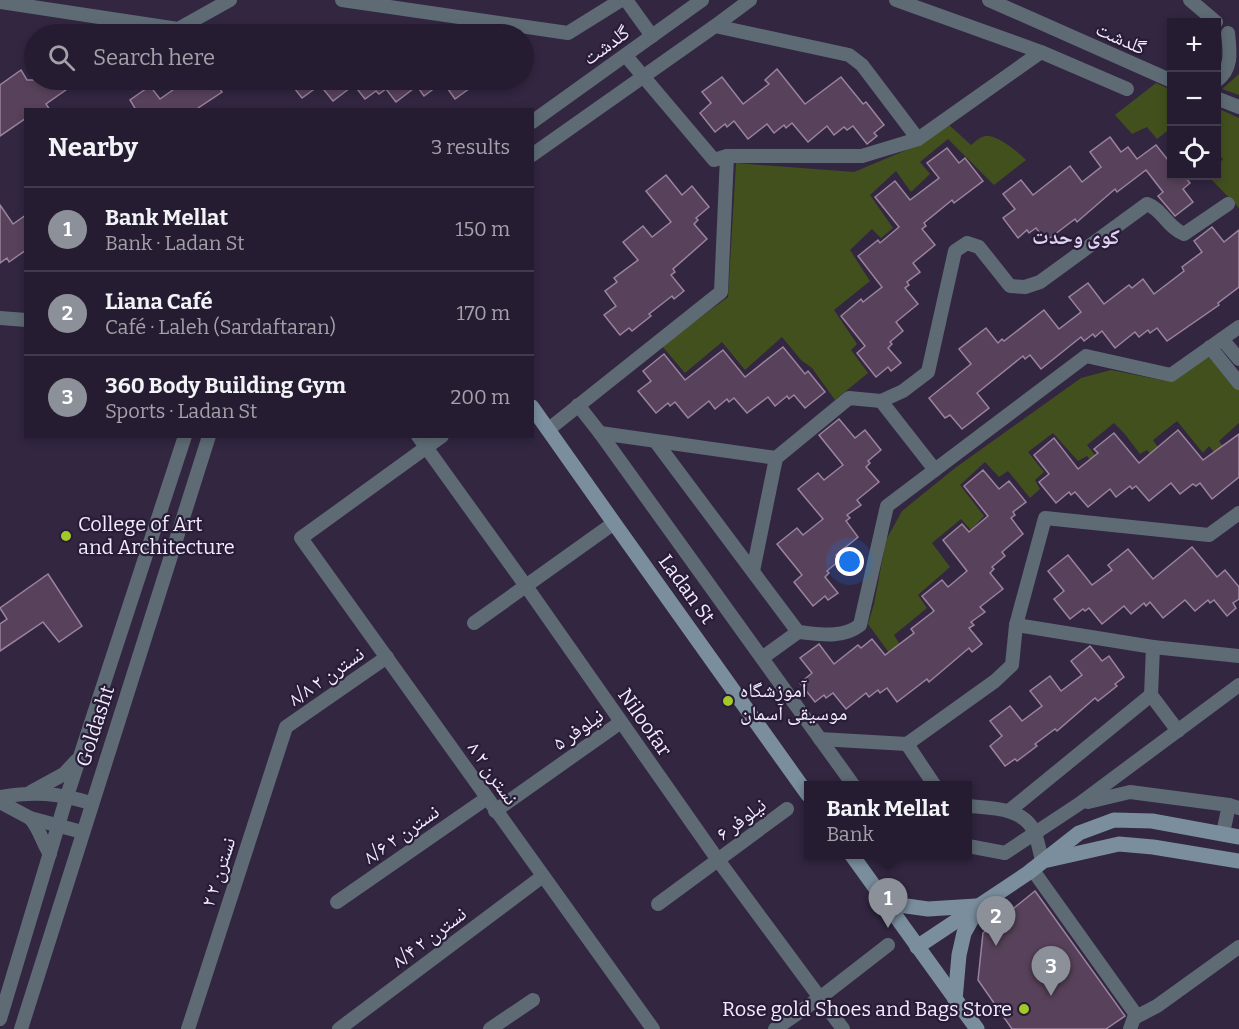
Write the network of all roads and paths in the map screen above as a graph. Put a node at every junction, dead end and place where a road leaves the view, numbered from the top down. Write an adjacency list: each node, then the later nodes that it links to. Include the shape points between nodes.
1 (230, 0): 14 (street)
2 (342, 0): 3 (street)
3 (348, 0): 15 (street)
4 (621, 0): 18 (street, via 568,33)
5 (626, 0): 20 (street)
6 (702, 0): 20 (street, گلدشت)
7 (750, 0): 16 (street)
8 (896, 0): 22 (street)
9 (989, 0): 26 (street, گلدشت)
10 (1190, 0): 12 (street)
11 (0, 2): 13 (street)
12 (1210, 18)
13 (145, 24)
14 (187, 24)
15 (508, 24)
16 (715, 26): 24 (street); 31 (street, via 849,55 862,65)
17 (1221, 27): 19 (street)
18 (534, 28)
19 (1228, 33): 21 (street); 25 (street, via 1229,64)
20 (652, 36): 23 (street, گلدشت)
21 (1239, 43)
22 (1041, 52): 27 (street); 31 (street)
23 (626, 56): 24 (street); 30 (street, گلدشت)
24 (644, 77): 32 (street); 33 (street, via 714,160)
25 (1221, 77)
26 (1167, 79)
27 (1127, 89)
28 (1221, 100): 29 (street)
29 (1239, 107)
30 (534, 121)
31 (918, 139): 33 (street, via 862,156)
32 (534, 154)
33 (728, 156): 42 (street, via 721,292)
34 (1228, 204): 41 (street, via 1184,234 1174,230 1147,204 1040,282 1025,288 1010,286 979,247 967,243 955,251 928,372 903,391)
35 (0, 318): 36 (street)
36 (24, 320)
37 (1239, 327): 38 (street)
38 (1216, 343): 39 (street); 40 (street); 53 (street, via 1171,375 1086,356)
39 (1239, 359)
40 (1239, 383)
41 (881, 401): 51 (street, via 849,398); 53 (street)
42 (578, 405): 44 (street); 45 (street)
43 (534, 410): 44 (street, Ladan St)
44 (549, 429): 55 (street, Ladan St)
45 (600, 433): 48 (street); 64 (street)
46 (184, 438): 50 (street, Goldasht)
47 (208, 438): 52 (street, Goldasht)
48 (656, 441): 51 (street); 56 (street)
49 (422, 442): 57 (street, Niloofar); 63 (street, ۸ نسترن ۲, via 361,494 300,538)
50 (177, 456): 52 (street); 72 (street, Goldasht)
51 (776, 458): 56 (street)
52 (199, 464): 81 (street, Goldasht)
53 (935, 470): 60 (street, via 887,506 860,626 833,635)
54 (1239, 513): 59 (street, via 1209,535 1045,518)
55 (614, 524): 57 (street); 75 (street, Ladan St)
56 (753, 571): 60 (street)
57 (526, 586): 58 (street); 67 (street, Niloofar)
58 (474, 623)
59 (1016, 625): 61 (street); 71 (street, via 1012,665)
60 (798, 632): 64 (street)
61 (1154, 647): 62 (street); 66 (street)
62 (1239, 656)
63 (387, 657): 68 (street, ۸/۸ نسترن ۲); 79 (street, ۸ نسترن ۲)
64 (762, 658): 70 (street)
65 (1239, 685): 69 (street)
66 (1151, 695): 69 (street); 87 (street)
67 (621, 722): 86 (street, ۵ نیلوفر); 97 (street, Niloofar)
68 (286, 727): 114 (street, ۲ نسترن ۲)
69 (1178, 731): 82 (street)
70 (820, 739): 71 (street); 73 (street)
71 (907, 744): 74 (street)
72 (80, 757): 76 (street, via 64,774); 77 (street, Goldasht)
73 (850, 781)
74 (932, 781)
75 (804, 789)
76 (30, 792): 77 (street); 78 (street)
77 (67, 796): 81 (street); 89 (street, Goldasht)
78 (0, 797)
79 (487, 798): 86 (street, ۸ نسترن ۲); 101 (street, ۸/۶ نسترن ۲)
80 (0, 802): 88 (street)
81 (91, 803): 90 (street, Goldasht)
82 (1079, 804): 84 (street, via 1130,792); 91 (street)
83 (972, 806): 87 (street)
84 (1234, 806): 92 (street)
85 (788, 809): 97 (street, ۶ نیلوفر)
86 (495, 811): 100 (street, ۸ نسترن ۲)
87 (1009, 811): 91 (street, via 1028,821)
88 (30, 818): 89 (street); 95 (street, via 39,828)
89 (59, 825): 90 (street); 95 (street, Goldasht)
90 (82, 831): 113 (street, Goldasht)
91 (1035, 832): 94 (street, via 1005,853); 99 (street)
92 (1223, 833): 93 (street); 99 (street, via 1152,821 1114,820 1079,833)
93 (1239, 837)
94 (972, 847)
95 (50, 854): 111 (street, Goldasht)
96 (854, 859): 102 (street)
97 (718, 860): 103 (street, ۶ نیلوفر); 108 (street, Niloofar)
98 (1239, 861): 99 (street, via 1119,844)
99 (1034, 868): 104 (street); 112 (street)
100 (543, 876): 115 (street, ۸/۴ نسترن ۲); 117 (street, ۸ نسترن ۲)
101 (337, 902)
102 (885, 903): 104 (street, via 928,909); 106 (street)
103 (658, 904)
104 (979, 906): 106 (street); 110 (street, via 964,933)
105 (888, 945): 108 (street)
106 (917, 947): 110 (street)
107 (1239, 947): 112 (street)
108 (821, 997): 118 (street); 119 (street, Niloofar)
109 (532, 1000): 116 (street)
110 (955, 1000): 120 (street)
111 (0, 1018)
112 (1134, 1021)
113 (21, 1029)
114 (188, 1029)
115 (339, 1029)
116 (490, 1029)
117 (653, 1029)
118 (775, 1029)
119 (843, 1029)
120 (977, 1029)

